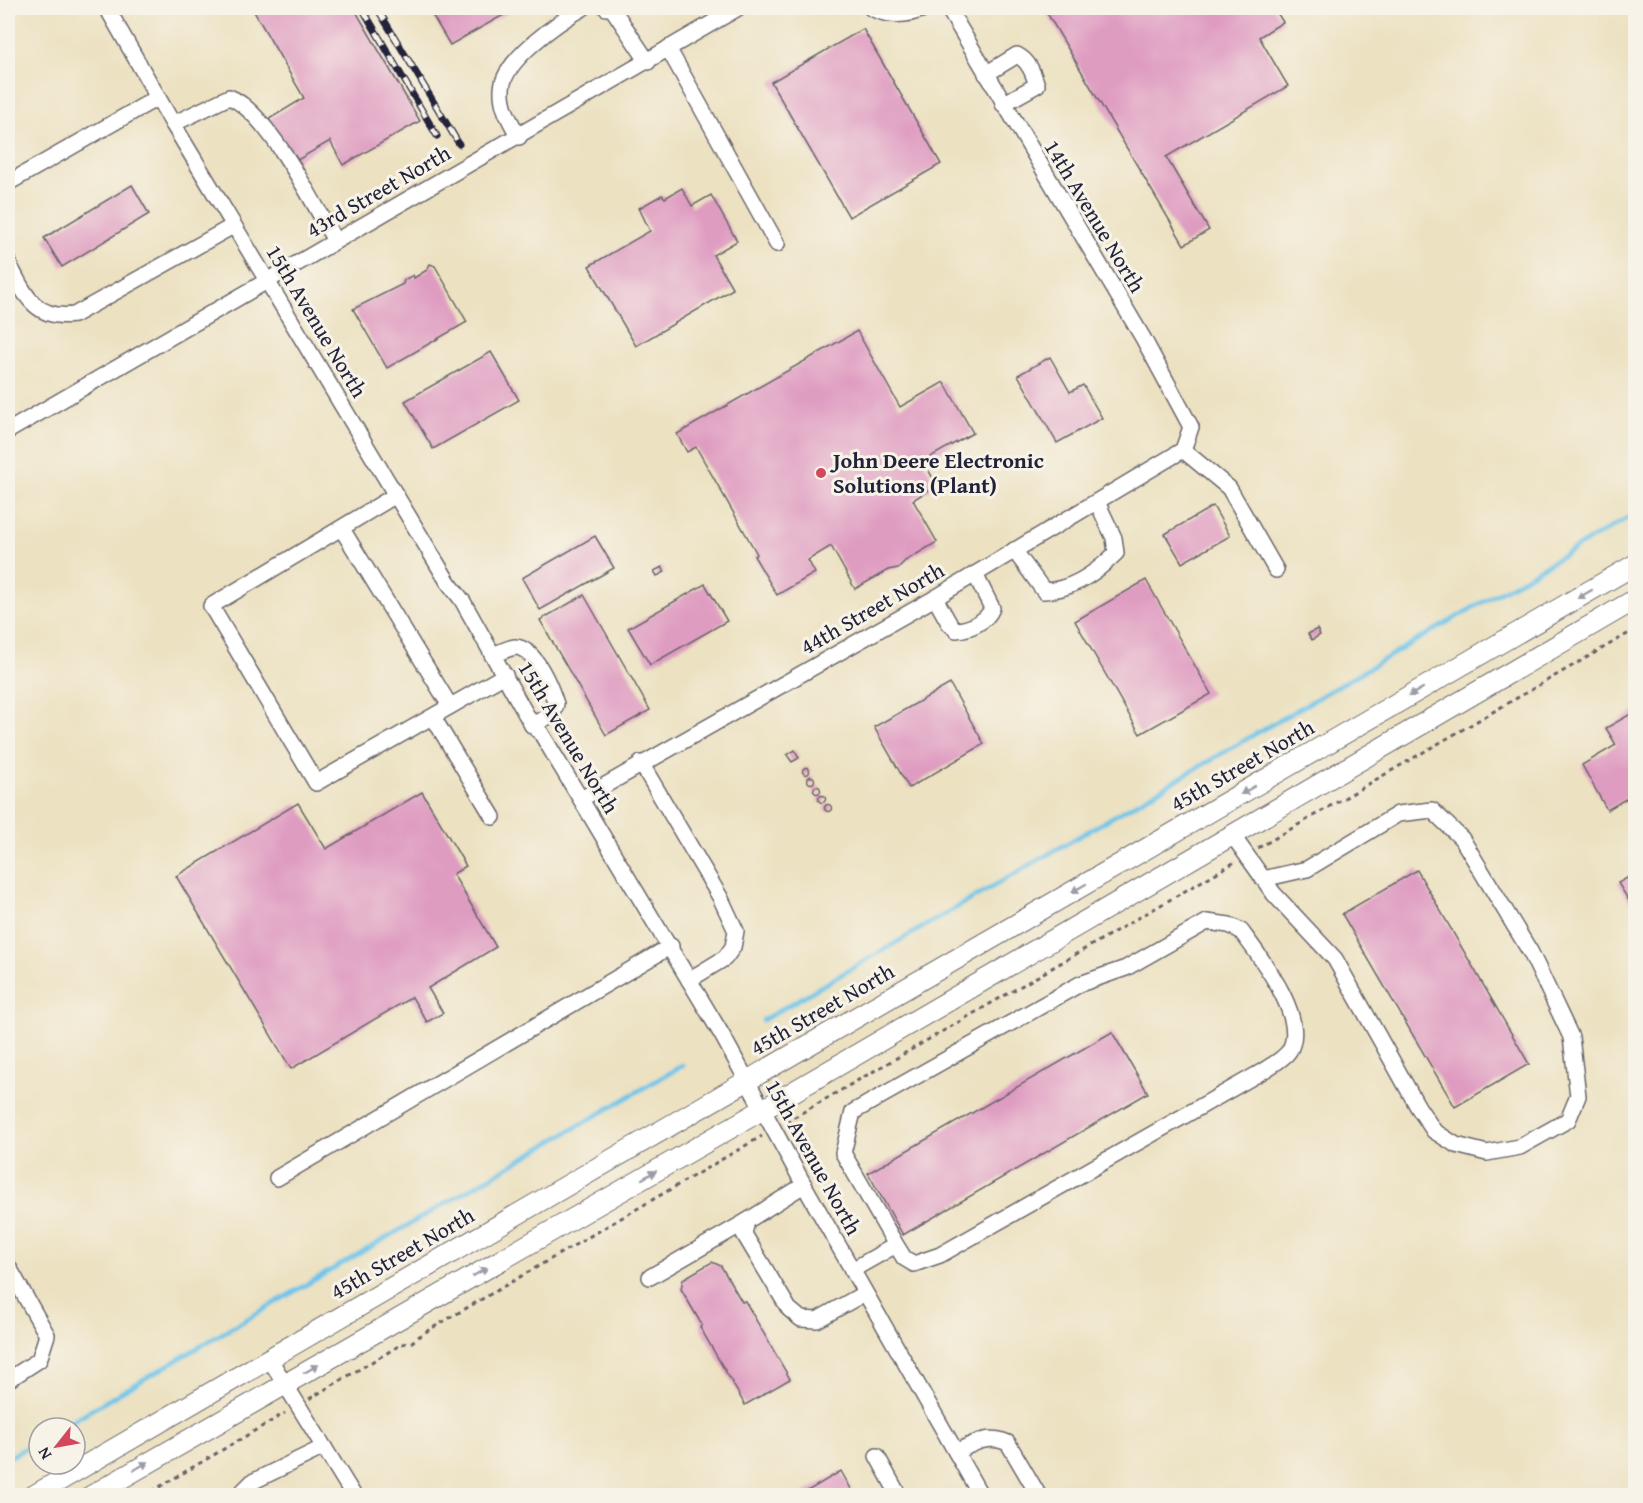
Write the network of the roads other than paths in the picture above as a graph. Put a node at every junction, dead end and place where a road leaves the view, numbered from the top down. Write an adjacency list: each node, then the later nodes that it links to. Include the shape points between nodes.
1 (108, 8): 11 (street, 15th Avenue North)
2 (583, 8): 14 (street, via 521,55 502,87 505,111)
3 (606, 8): 9 (street, via 612,8)
4 (738, 8): 8 (street, 43rd Street North)
5 (871, 8): 6 (street, via 899,15)
6 (926, 8)
7 (948, 8): 10 (street, 14th Avenue North)
8 (668, 48): 9 (street, 43rd Street North); 18 (street)
9 (648, 62): 14 (street, 43rd Street North)
10 (986, 74): 12 (street, 14th Avenue North); 12 (street, via 1017,55 1034,74 1037,85)
11 (157, 98): 13 (street, 15th Avenue North); 15 (street)
12 (1003, 104): 22 (street, 14th Avenue North, via 1143,338 1191,427)
13 (172, 124): 16 (street, 15th Avenue North); 17 (street, via 229,97 240,101 273,139)
14 (519, 137): 17 (street, 43rd Street North)
15 (8, 183)
16 (233, 226): 19 (street, via 74,315 46,315 34,306); 20 (street, 15th Avenue North)
17 (335, 241): 20 (street, 43rd Street North)
18 (777, 244)
19 (8, 262)
20 (266, 281): 21 (street, 43rd Street North); 23 (street, 15th Avenue North)
21 (8, 431)
22 (1183, 450): 24 (street, 44th Street North); 28 (street, via 1229,488)
23 (396, 495): 25 (street); 32 (street, 15th Avenue North)
24 (1097, 502): 26 (street, 44th Street North); 26 (street, via 1114,538 1116,553 1079,581 1062,590 1044,591)
25 (342, 529): 34 (street); 35 (street, via 211,606 316,783)
26 (1014, 550): 29 (street, 44th Street North)
27 (1635, 564): 44 (main road, 45th Street North, one-way to 44)
28 (1276, 570)
29 (975, 574): 30 (street, 44th Street North); 30 (street, via 992,608 989,616 957,630)
30 (934, 598): 37 (street, 44th Street North)
31 (1635, 599): 40 (main road)
32 (492, 655): 33 (street, 15th Avenue North); 36 (street, via 522,648 538,664 556,704 552,714)
33 (505, 675): 34 (street); 36 (street, 15th Avenue North)
34 (450, 706): 35 (street)
35 (433, 717): 39 (street)
36 (532, 725): 38 (street, 15th Avenue North, via 541,733)
37 (641, 764): 38 (street, 44th Street North); 43 (street, via 736,931 725,958)
38 (581, 799): 42 (street, 15th Avenue North)
39 (493, 817)
40 (1233, 836): 41 (street); 45 (main road)
41 (1263, 879): 41 (street, via 1335,959 1434,1131 1456,1145 1487,1153 1520,1147 1568,1120 1578,1096 1570,1036 1531,953 1462,839 1432,810 1398,814 1306,869)
42 (671, 946): 43 (street, 15th Avenue North); 46 (street)
43 (689, 980): 44 (street, 15th Avenue North)
44 (746, 1081): 45 (street, 15th Avenue North); 54 (main road, 45th Street North)
45 (762, 1110): 47 (street, 15th Avenue North); 56 (main road, one-way to 45)
46 (277, 1178)
47 (804, 1185): 48 (street); 50 (street, 15th Avenue North)
48 (747, 1221): 52 (street); 53 (street, via 744,1234 789,1309 801,1319 818,1320)
49 (896, 1245): 49 (street, via 843,1153 852,1112 1080,984 1126,968 1208,922 1240,931 1289,1007 1294,1032 1288,1052 1263,1071 940,1255 914,1264 904,1258); 50 (street)
50 (852, 1270): 53 (street, 15th Avenue North)
51 (9, 1272): 55 (street, via 48,1335 39,1360)
52 (650, 1277)
53 (865, 1293): 58 (street, 15th Avenue North)
54 (269, 1358): 56 (street); 61 (main road, 45th Street North)
55 (8, 1380)
56 (284, 1384): 57 (street); 62 (main road, one-way to 56)
57 (324, 1448): 60 (street, via 252,1482); 63 (street)
58 (956, 1452): 65 (street, 15th Avenue North); 66 (street, via 991,1438 1008,1443)
59 (877, 1456): 64 (street)
60 (241, 1494)
61 (33, 1496)
62 (91, 1496)
63 (354, 1496)
64 (899, 1496)
65 (981, 1496)
66 (1039, 1496)

